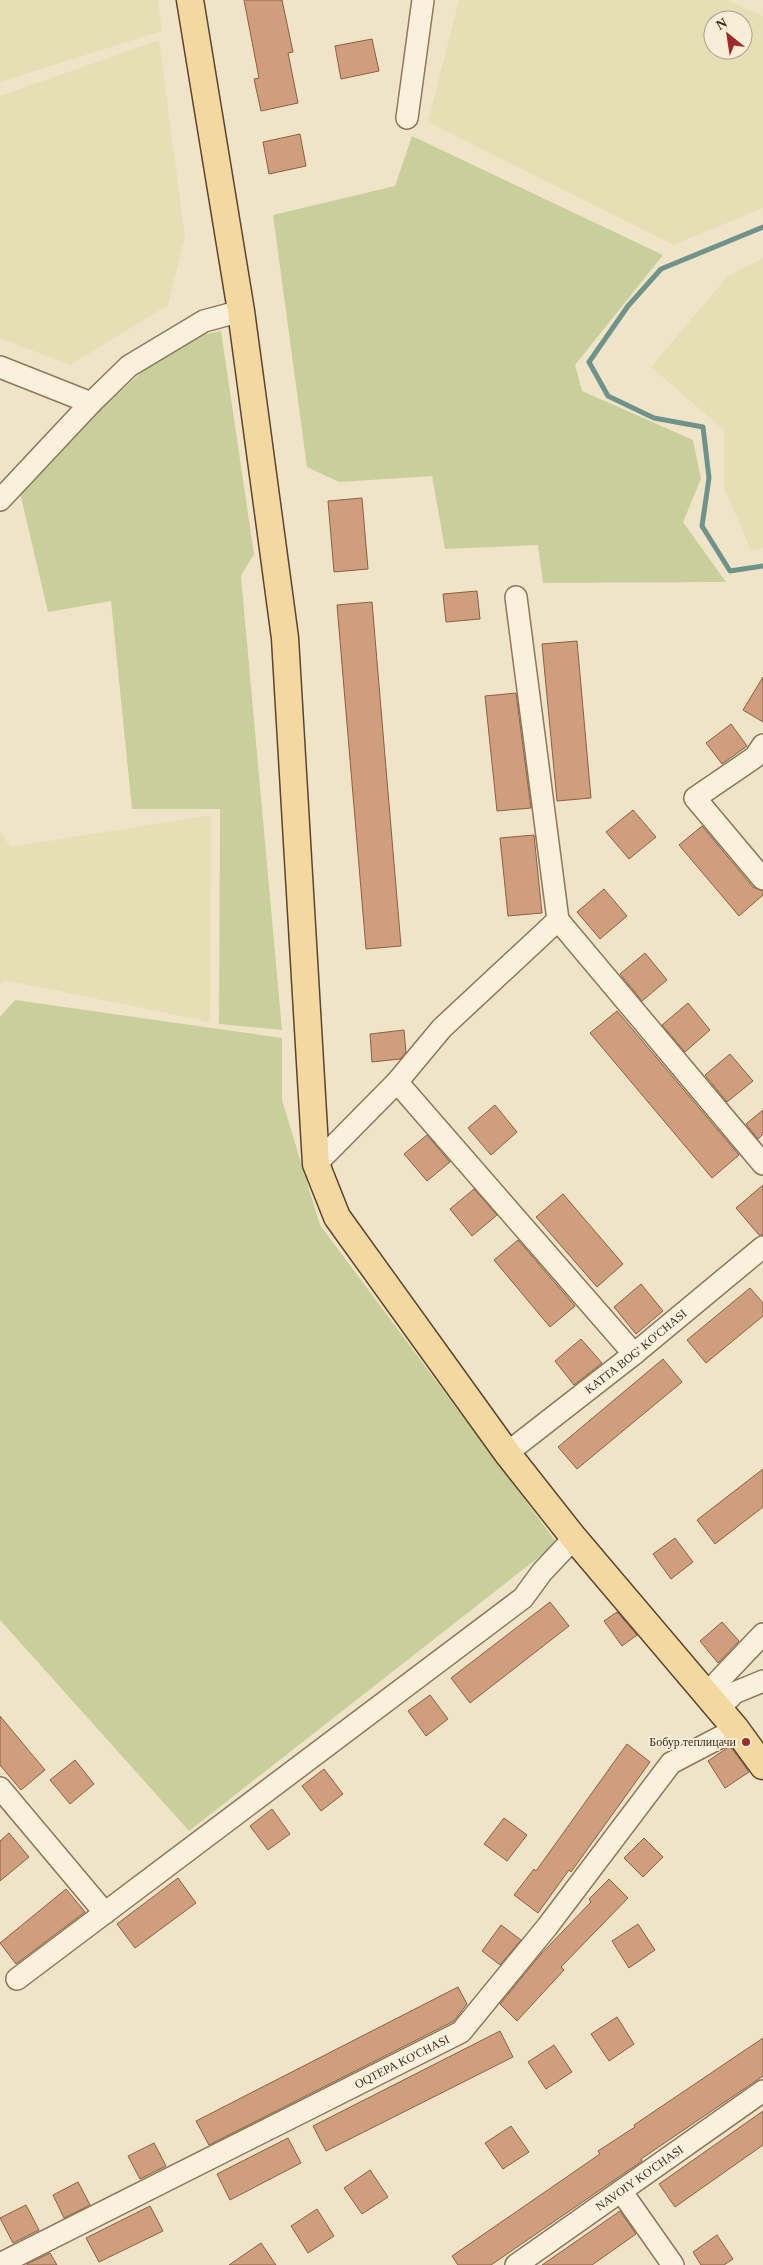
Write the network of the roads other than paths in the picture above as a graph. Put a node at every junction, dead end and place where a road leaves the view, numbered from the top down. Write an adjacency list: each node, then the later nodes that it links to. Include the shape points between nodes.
1 (190, 0): 4 (main road)
2 (422, 0): 3 (street)
3 (407, 118)
4 (241, 311): 6 (street, via 204,321 129,366); 13 (main road, via 285,638)
5 (0, 367): 6 (street)
6 (91, 403): 7 (street)
7 (0, 500)
8 (516, 596): 11 (street)
9 (763, 744): 10 (street, via 755,757 695,798)
10 (763, 879)
11 (558, 920): 12 (street, via 442,1028); 14 (street)
12 (397, 1082): 13 (street); 16 (street)
13 (316, 1164): 17 (main road, via 337,1217)
14 (763, 1164)
15 (763, 1248): 16 (street, KATTA BOG' KO'CHASI)
16 (634, 1354): 17 (street, KATTA BOG' KO'CHASI)
17 (508, 1453): 18 (main road)
18 (574, 1538): 21 (main road); 25 (street, via 523,1598)
19 (763, 1634): 21 (street)
20 (763, 1681): 21 (street)
21 (712, 1702): 22 (main road)
22 (736, 1729): 23 (main road); 29 (street, OQTEPA KO'CHASI, via 671,1763 548,1927 461,2032)
23 (763, 1766)
24 (0, 1788): 25 (street)
25 (105, 1913): 26 (street)
26 (17, 1979)
27 (763, 2091): 28 (street, NAVOIY KO'CHASI)
28 (621, 2191): 30 (street, NAVOIY KO'CHASI); 31 (street)
29 (0, 2264)
30 (516, 2265)
31 (673, 2265)

